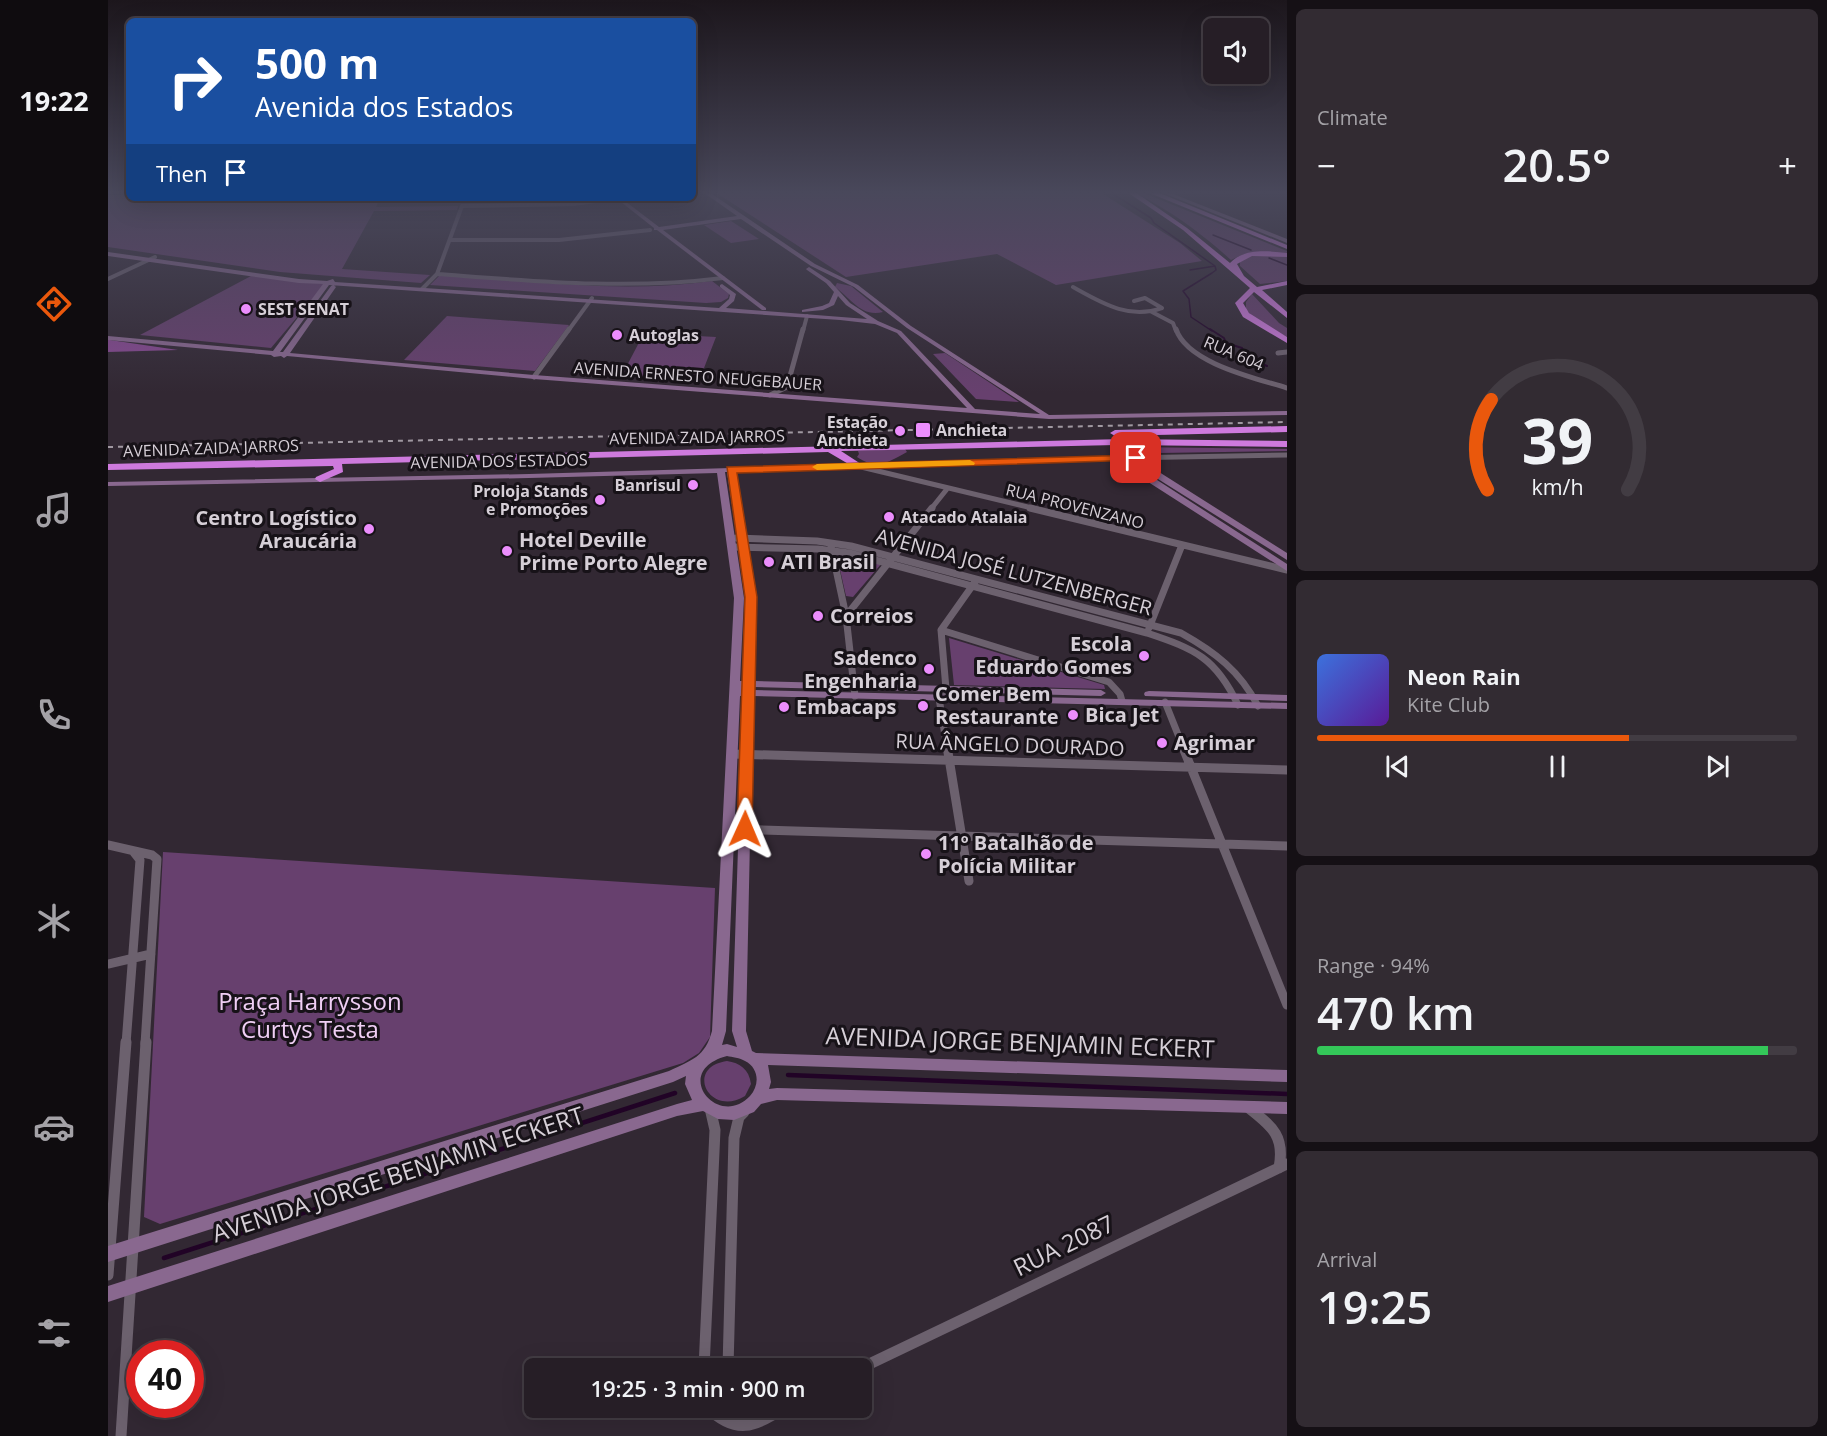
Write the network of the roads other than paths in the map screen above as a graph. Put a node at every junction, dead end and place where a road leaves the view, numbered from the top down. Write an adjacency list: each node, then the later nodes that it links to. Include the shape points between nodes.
1 (152, 259): 12 (street); 14 (street); 16 (street)
2 (444, 259): 9 (street)
3 (688, 259): 13 (street)
4 (698, 259): 11 (street)
5 (794, 259): 17 (street)
6 (804, 259): 10 (street)
7 (1219, 259): 19 (highway)
8 (1240, 259): 19 (highway, via 1233,263 1234,267)
9 (438, 274): 13 (street, via 635,286); 21 (street)
10 (840, 277): 15 (street); 17 (street)
11 (723, 278): 13 (street); 27 (street)
12 (108, 279)
13 (714, 279): 26 (street, via 733,294)
14 (336, 282): 16 (street); 21 (street); 41 (street)
15 (850, 282): 17 (street); 28 (street)
16 (327, 283): 40 (street)
17 (829, 283): 22 (street)
18 (1284, 283): 37 (highway, via 1252,290 1241,299 1240,307 1245,315)
19 (1250, 286): 23 (highway)
20 (1072, 287): 29 (street, via 1125,314)
21 (423, 288): 24 (street)
22 (836, 293): 27 (street, via 833,302 823,308); 30 (street)
23 (1263, 298): 32 (highway); 35 (highway)
24 (590, 300): 26 (street); 42 (street)
25 (1134, 301): 29 (street, via 1145,298 1162,308)
26 (721, 309): 27 (street)
27 (764, 311): 31 (street)
28 (888, 312): 30 (street); 47 (street)
29 (1152, 312): 44 (street, RUA 604, via 1173,322 1180,341 1188,348 1223,366)
30 (863, 314): 33 (street); 34 (street)
31 (807, 316): 33 (street); 43 (street)
32 (1287, 316)
33 (840, 318): 34 (street)
34 (876, 322): 48 (street, via 899,332)
35 (1287, 324)
36 (108, 338): 40 (street, AVENIDA ERNESTO NEUGEBAUER)
37 (1287, 341)
38 (1287, 352): 39 (street)
39 (1278, 353)
40 (274, 355): 41 (street, AVENIDA ERNESTO NEUGEBAUER)
41 (284, 356): 42 (street, AVENIDA ERNESTO NEUGEBAUER)
42 (534, 377): 45 (street, AVENIDA ERNESTO NEUGEBAUER)
43 (787, 387): 45 (street); 46 (street)
44 (1287, 388)
45 (770, 395): 46 (street, AVENIDA ERNESTO NEUGEBAUER)
46 (795, 397): 48 (street, AVENIDA ERNESTO NEUGEBAUER)
47 (1025, 402): 50 (street); 51 (street)
48 (972, 410): 50 (street, AVENIDA ERNESTO NEUGEBAUER)
49 (1287, 413): 51 (street, AVENIDA ERNESTO NEUGEBAUER)
50 (1018, 414): 51 (street, AVENIDA ERNESTO NEUGEBAUER)
51 (1049, 417)
52 (1287, 429): 53 (highway)
53 (1100, 434): 54 (highway, AVENIDA ZAIDA JARROS); 60 (highway, AVENIDA ZAIDA JARROS)
54 (1287, 436)
55 (1123, 442): 56 (highway, AVENIDA ZAIDA JARROS); 57 (highway, AVENIDA ZAIDA JARROS); 61 (highway, via 1119,449)
56 (1287, 446)
57 (829, 449): 59 (highway); 62 (highway, AVENIDA ZAIDA JARROS)
58 (1287, 455): 61 (street, AVENIDA DOS ESTADOS)
59 (844, 456): 64 (highway); 65 (highway)
60 (108, 458)
61 (1123, 458): 65 (street, AVENIDA DOS ESTADOS); 79 (street); 81 (street, via 1135,470)
62 (321, 460): 63 (highway, AVENIDA ZAIDA JARROS); 66 (highway, via 337,464)
63 (108, 466)
64 (840, 466): 65 (street, AVENIDA DOS ESTADOS); 68 (street, AVENIDA DOS ESTADOS)
65 (857, 466): 72 (street, RUA PROVENZANO)
66 (339, 470): 69 (highway); 70 (highway)
67 (721, 470): 68 (street, AVENIDA DOS ESTADOS); 69 (street, AVENIDA DOS ESTADOS); 73 (street)
68 (731, 470): 74 (street)
69 (348, 478): 70 (street, AVENIDA DOS ESTADOS)
70 (320, 479): 71 (street, AVENIDA DOS ESTADOS)
71 (108, 484)
72 (947, 489): 76 (street, RUA PROVENZANO); 78 (street)
73 (726, 504): 74 (street); 75 (street)
74 (736, 504): 75 (street)
75 (737, 543): 77 (street, AVENIDA JOSÉ LUTZENBERGER); 88 (street); 89 (street, via 751,597)
76 (1182, 545): 81 (street, RUA PROVENZANO); 85 (street)
77 (831, 547): 78 (street, AVENIDA JOSÉ LUTZENBERGER); 80 (street, AVENIDA JOSÉ LUTZENBERGER); 84 (street)
78 (893, 556): 80 (street); 82 (street, AVENIDA JOSÉ LUTZENBERGER)
79 (1287, 557)
80 (887, 563): 83 (street, AVENIDA JOSÉ LUTZENBERGER); 84 (street)
81 (1287, 569)
82 (977, 578): 83 (street); 85 (street, AVENIDA JOSÉ LUTZENBERGER)
83 (972, 586): 86 (street); 87 (street, AVENIDA JOSÉ LUTZENBERGER)
84 (846, 616): 93 (street)
85 (1151, 625): 87 (street); 99 (street, AVENIDA JOSÉ LUTZENBERGER, via 1180,633 1228,663 1245,680)
86 (941, 630): 92 (street); 94 (street, via 1109,682)
87 (1147, 633): 97 (street, AVENIDA JOSÉ LUTZENBERGER, via 1191,650 1214,666 1226,679)
88 (738, 636): 89 (street); 90 (street)
89 (750, 637): 91 (street)
90 (735, 689): 91 (street); 101 (street)
91 (748, 689): 93 (street); 102 (street)
92 (946, 689): 93 (street); 94 (street); 95 (street)
93 (855, 692): 95 (street)
94 (1121, 697): 95 (street); 97 (street); 98 (street)
95 (939, 698): 103 (street)
96 (1287, 698): 99 (street)
97 (1236, 701): 98 (street); 99 (street)
98 (1165, 702): 104 (street)
99 (1256, 702): 100 (street)
100 (1287, 706)
101 (732, 754): 102 (street, RUA ÂNGELO DOURADO); 106 (street)
102 (747, 754): 103 (street, RUA ÂNGELO DOURADO); 107 (street)
103 (948, 760): 104 (street, RUA ÂNGELO DOURADO); 108 (street)
104 (1191, 767): 105 (street, RUA ÂNGELO DOURADO); 109 (street)
105 (1287, 770)
106 (729, 829): 107 (street); 119 (street, via 720,1030 715,1047)
107 (745, 829): 108 (street); 118 (street, via 739,1031)
108 (962, 836): 109 (street); 113 (street)
109 (1222, 844): 111 (street); 117 (street)
110 (108, 845): 112 (street)
111 (1287, 846)
112 (133, 850): 114 (street, via 158,859); 115 (street, via 140,860)
113 (969, 881)
114 (151, 954): 115 (street); 126 (street)
115 (132, 959): 116 (street); 127 (street)
116 (108, 964)
117 (1287, 1005)
118 (749, 1056): 119 (street, via 727,1050); 120 (street, AVENIDA JORGE BENJAMIN ECKERT); 121 (street, via 764,1077 764,1088)
119 (703, 1059): 122 (street, via 692,1079 693,1088); 126 (street, AVENIDA JORGE BENJAMIN ECKERT, via 673,1076)
120 (1287, 1076)
121 (754, 1103): 122 (street, via 730,1113); 123 (street, via 777,1094); 132 (street, via 739,1117 734,1138)
122 (707, 1106): 129 (street, AVENIDA JORGE BENJAMIN ECKERT, via 666,1114); 131 (street, via 715,1130)
123 (1248, 1107): 124 (street); 125 (street, via 1277,1132 1284,1151)
124 (1287, 1108)
125 (1283, 1166): 133 (street, RUA 2087)
126 (133, 1246): 127 (street, AVENIDA JORGE BENJAMIN ECKERT); 129 (street)
127 (109, 1253): 128 (street)
128 (108, 1275)
129 (130, 1287): 130 (street, AVENIDA JORGE BENJAMIN ECKERT); 136 (street)
130 (108, 1294)
131 (704, 1358)
132 (728, 1358)
133 (872, 1363)
134 (716, 1418): 135 (street, via 735,1429)
135 (765, 1418)
136 (120, 1436)

